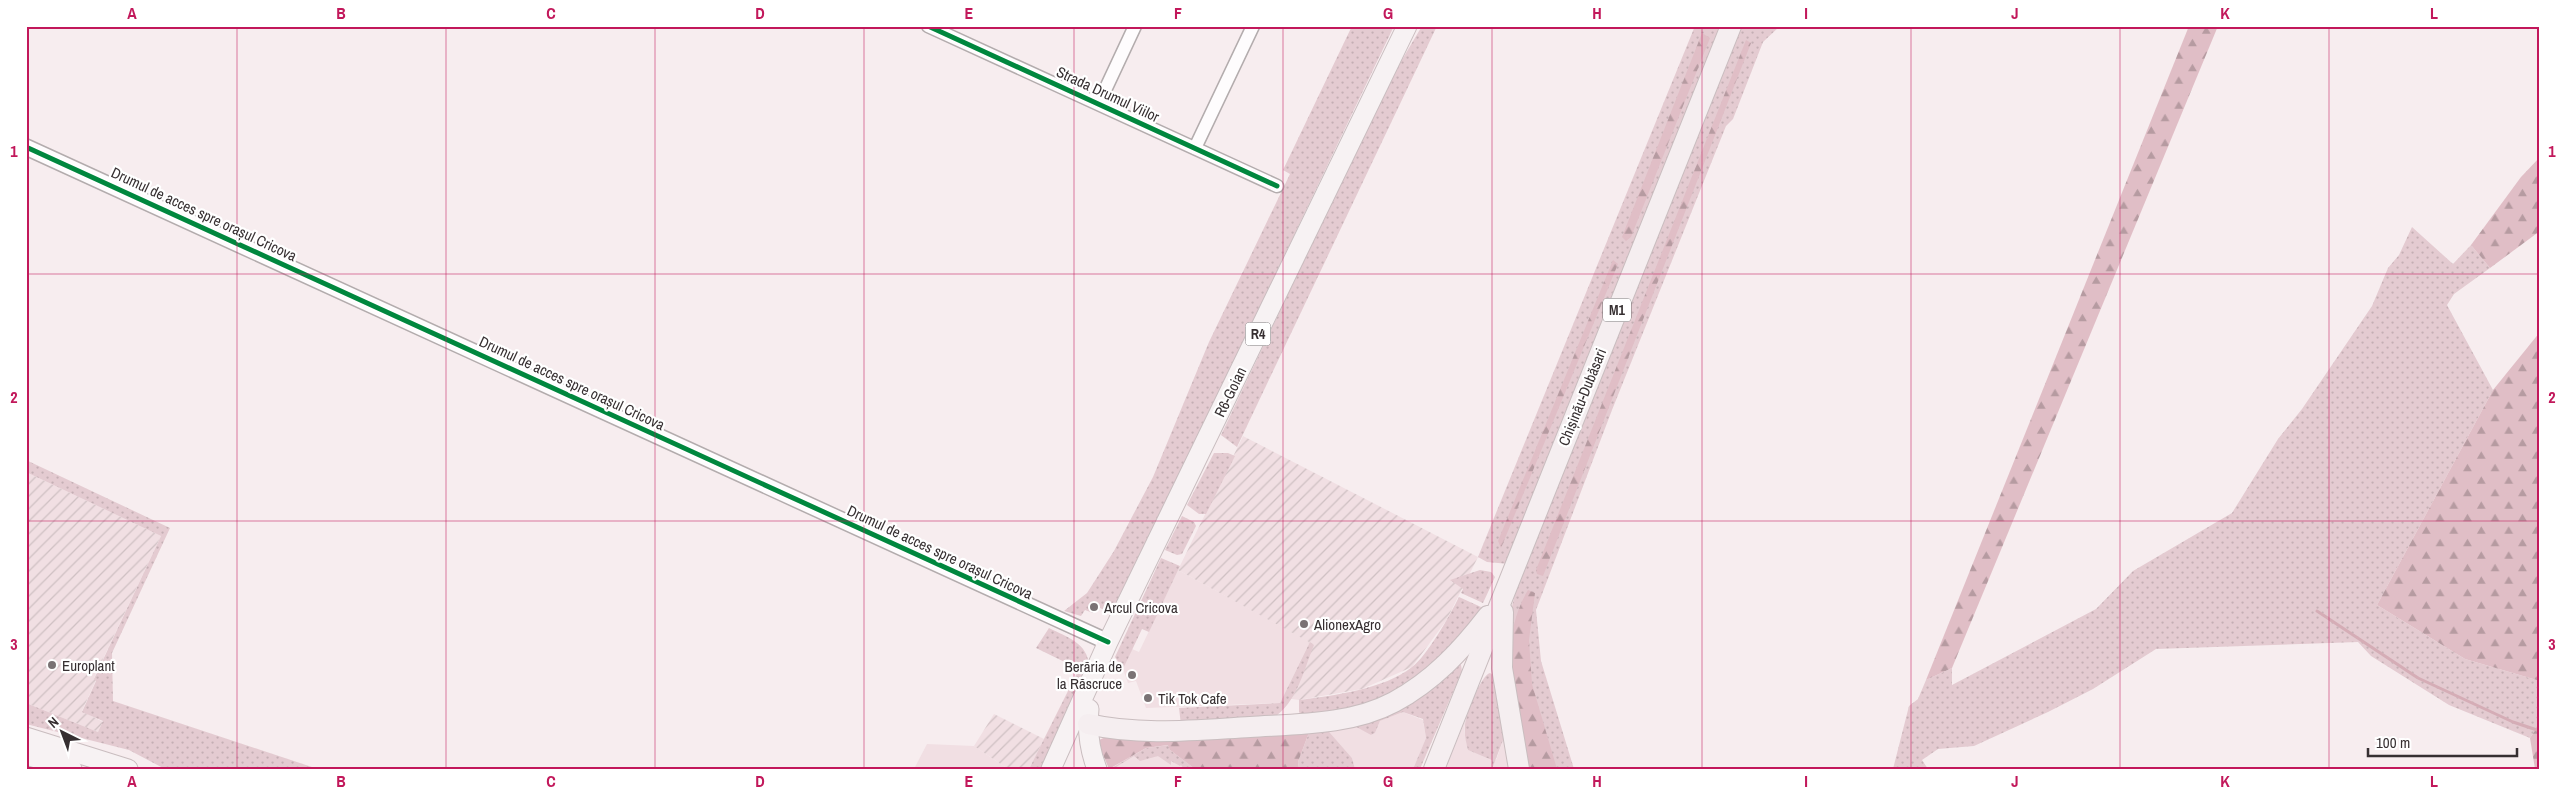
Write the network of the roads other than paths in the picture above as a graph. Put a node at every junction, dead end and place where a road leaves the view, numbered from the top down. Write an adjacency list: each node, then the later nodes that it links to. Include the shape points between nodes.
1 (928, 26): 6 (street, Strada Drumul Viilor)
2 (1135, 26): 6 (street)
3 (1253, 26): 8 (street)
4 (1408, 26): 11 (main road, R6-Goian / R4)
5 (1731, 26): 10 (highway, Chișinău-Dubăsari / M1)
6 (1099, 103): 8 (street, Strada Drumul Viilor)
7 (26, 146): 11 (street, Drumul de acces spre orașul Cricova)
8 (1195, 148): 9 (street, Strada Drumul Viilor)
9 (1277, 186)
10 (1504, 594): 13 (highway, via 1444,668 1411,692 1372,711 1304,724 1189,731 1125,731); 20 (highway, Chișinău-Dubăsari / M1); 21 (highway, via 1502,668)
11 (1108, 642): 12 (main road, R6-Goian / R4)
12 (1094, 677): 13 (main road, R6-Goian / R4); 18 (main road, R6-Goian / R4)
13 (1088, 724): 19 (main road, R6-Goian / R4)
14 (26, 737): 17 (main road)
15 (26, 755): 16 (main road)
16 (72, 769)
17 (128, 769)
18 (1051, 769)
19 (1097, 769)
20 (1434, 769)
21 (1519, 769)

